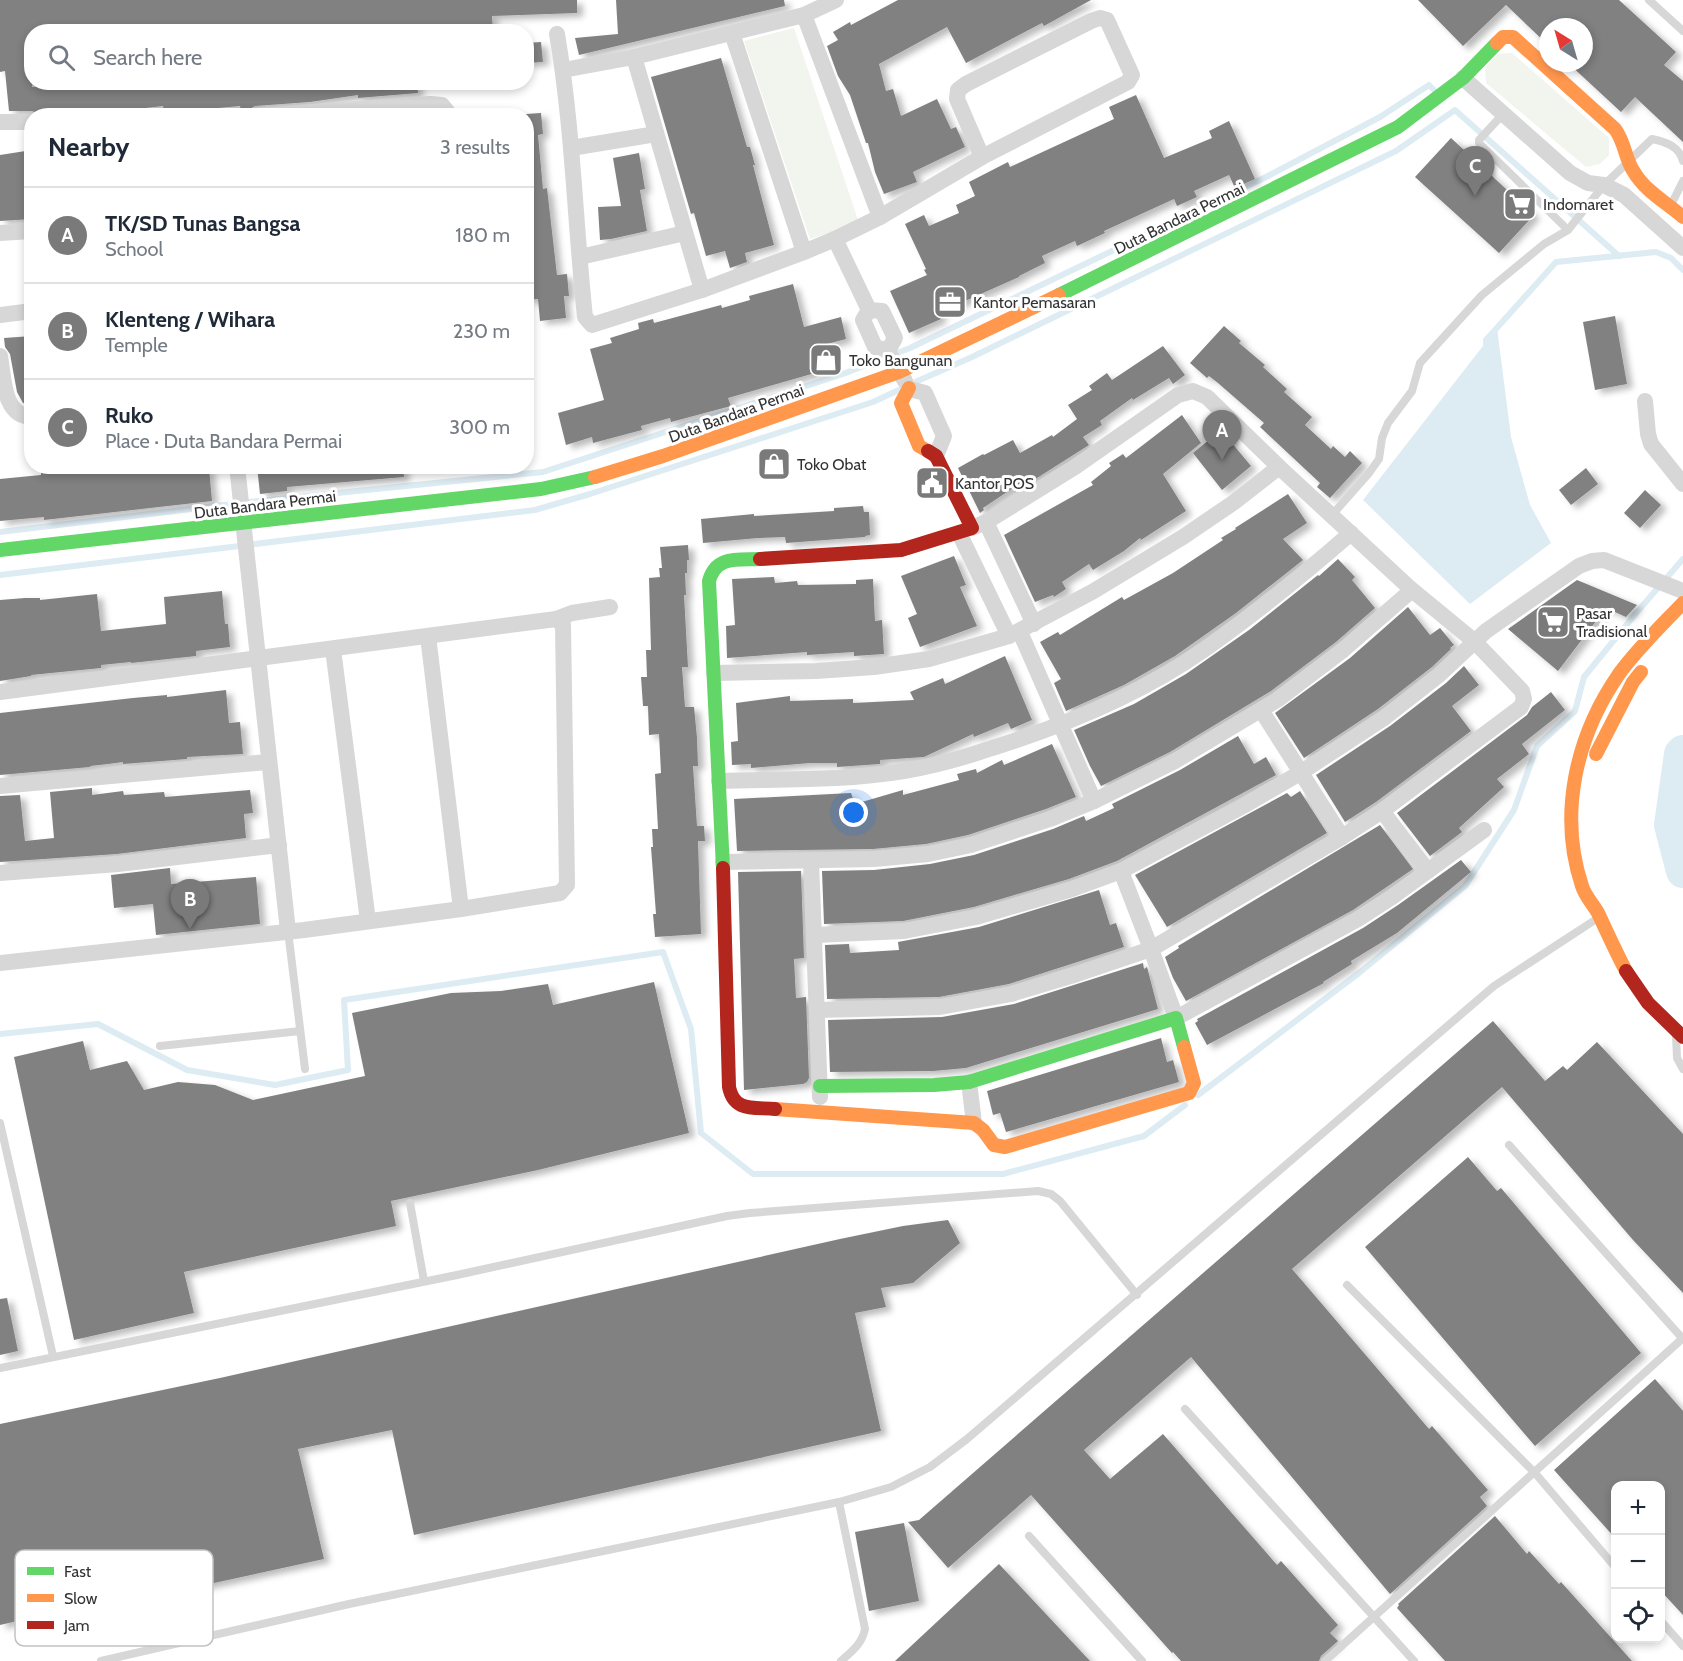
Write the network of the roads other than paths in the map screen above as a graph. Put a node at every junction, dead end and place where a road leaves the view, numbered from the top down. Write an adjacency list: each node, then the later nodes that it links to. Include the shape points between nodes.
1 (836, 0): 3 (street)
2 (1649, 0): 4 (lane)
3 (804, 15): 5 (street); 23 (street)
4 (1683, 31)
5 (732, 33): 7 (street); 31 (street)
6 (557, 34): 8 (street)
7 (634, 57): 8 (street); 15 (street)
8 (563, 70): 16 (street)
9 (1463, 78): 12 (street); 18 (street, Duta Bandara Permai, via 1503,37 1513,37 1615,129 1625,144); 37 (street, Duta Bandara Permai, via 1398,127)
10 (372, 108): 11 (street, via 430,104)
11 (444, 108)
12 (1503, 114): 21 (street, via 1570,173 1588,183); 25 (lane, via 1479,140 1480,145)
13 (0, 122): 14 (street)
14 (24, 122)
15 (656, 134): 16 (street); 28 (street)
16 (571, 148): 32 (street)
17 (982, 157): 17 (street, via 1128,82 1132,75 1107,20 1091,21 958,90 957,99); 23 (street)
18 (1627, 161): 19 (lane, via 1652,139 1669,143); 21 (lane); 22 (street, via 1636,176)
19 (1683, 161)
20 (1683, 181): 22 (lane)
21 (1604, 185): 25 (lane); 30 (street, via 1624,195)
22 (1671, 206): 24 (street)
23 (880, 217): 29 (street)
24 (1683, 217)
25 (1571, 227): 44 (lane, via 1482,295 1420,363 1412,391 1388,423 1379,459)
26 (24, 231): 27 (street)
27 (0, 232)
28 (685, 233): 32 (street); 33 (street)
29 (836, 239): 31 (street); 37 (street, via 869,310 863,320 876,347)
30 (1683, 248)
31 (804, 252): 33 (street)
32 (580, 257): 33 (street, via 585,317 592,325)
33 (702, 290)
34 (24, 312): 35 (street)
35 (0, 315)
36 (0, 356): 39 (street, via 8,399 12,409)
37 (900, 372): 40 (street, via 901,403 919,446); 40 (street, via 925,393 944,436); 45 (street, Duta Bandara Permai, via 591,478 541,489)
38 (1645, 401): 43 (street, via 1651,444)
39 (24, 417)
40 (936, 456): 46 (street)
41 (1279, 467): 44 (street); 46 (street, via 1207,398 1193,391 1178,395 1076,467); 54 (street, via 1183,537)
42 (238, 474): 45 (street)
43 (1683, 484)
44 (1332, 515): 47 (street)
45 (243, 523): 48 (street, Duta Bandara Permai); 58 (street)
46 (972, 528): 54 (street); 54 (street); 60 (street, via 901,550 719,562 709,581)
47 (1351, 533): 50 (street); 63 (street, via 1290,586 1203,650 1133,692)
48 (0, 550)
49 (1669, 585): 56 (street, via 1604,560 1592,561)
50 (1412, 590): 56 (street); 62 (street, via 1343,650)
51 (1683, 603): 81 (street, via 1636,653 1614,684 1594,721 1577,766 1570,798 1570,832 1582,889)
52 (610, 607): 53 (street)
53 (556, 619): 55 (street); 80 (street, via 563,625 567,885 555,895)
54 (1021, 630): 60 (street, via 929,659 874,667); 63 (street)
55 (428, 636): 57 (street); 80 (street)
56 (1474, 641): 66 (street, via 1439,675); 71 (street, via 1522,691 1521,707)
57 (333, 649): 58 (street); 82 (street)
58 (258, 657): 61 (street); 64 (street)
59 (1653, 658): 65 (street, via 1633,682)
60 (714, 673): 67 (street)
61 (0, 692)
62 (1261, 710): 66 (street); 70 (street, via 1175,761)
63 (1061, 724): 67 (street, via 946,763 903,771 851,777); 70 (street)
64 (268, 762): 68 (street); 74 (street)
65 (1594, 763)
66 (1300, 773): 73 (street); 77 (street)
67 (718, 781): 76 (street)
68 (0, 786)
69 (1587, 792): 81 (street, via 1586,855)
70 (1094, 801): 75 (street, via 971,845 928,854)
71 (1382, 811): 73 (street); 78 (street)
72 (1484, 830): 78 (street)
73 (1342, 837): 85 (street)
74 (279, 845): 79 (street); 83 (street)
75 (811, 861): 76 (street); 84 (street)
76 (723, 862): 96 (street, via 731,1098 740,1106)
77 (1121, 871): 84 (street, via 976,916 904,931); 85 (street)
78 (1428, 871): 88 (street, via 1358,919)
79 (0, 873)
80 (461, 909): 82 (street)
81 (1597, 912): 90 (street, via 1638,991); 103 (lane, via 1494,986)
82 (368, 921): 83 (street)
83 (288, 931): 86 (street); 89 (lane)
84 (814, 935): 87 (street)
85 (1151, 949): 87 (street, via 1011,994 940,1007); 88 (street)
86 (0, 963)
87 (817, 1010): 95 (street)
88 (1176, 1018): 94 (street); 98 (street, via 1194,1083 1190,1093 1005,1147 990,1142)
89 (300, 1031): 91 (lane); 92 (lane)
90 (1680, 1034): 93 (lane, via 1676,1049)
91 (160, 1046)
92 (305, 1069)
93 (1683, 1069)
94 (969, 1082): 95 (street); 98 (street)
95 (820, 1086): 96 (street)
96 (819, 1112): 98 (street)
97 (0, 1123): 105 (lane)
98 (974, 1123)
99 (1509, 1144): 104 (lane)
100 (410, 1203): 101 (lane)
101 (424, 1281): 103 (lane, via 750,1213 1038,1191 1060,1200); 105 (lane)
102 (1347, 1285): 108 (lane)
103 (1137, 1295): 109 (lane, via 930,1467 891,1487)
104 (1683, 1339): 108 (lane)
105 (53, 1356): 106 (lane)
106 (0, 1368)
107 (1185, 1409): 112 (lane)
108 (1535, 1473): 111 (lane); 112 (lane)
109 (839, 1502): 114 (lane); 118 (lane, via 865,1629 855,1649)
110 (1029, 1536): 119 (lane)
111 (1611, 1562)
112 (1374, 1617): 120 (lane); 121 (lane)
113 (1665, 1626): 116 (lane)
114 (213, 1635)
115 (166, 1646): 117 (lane)
116 (1683, 1646)
117 (101, 1661)
118 (841, 1661)
119 (1142, 1661)
120 (1325, 1661)
121 (1414, 1661)

